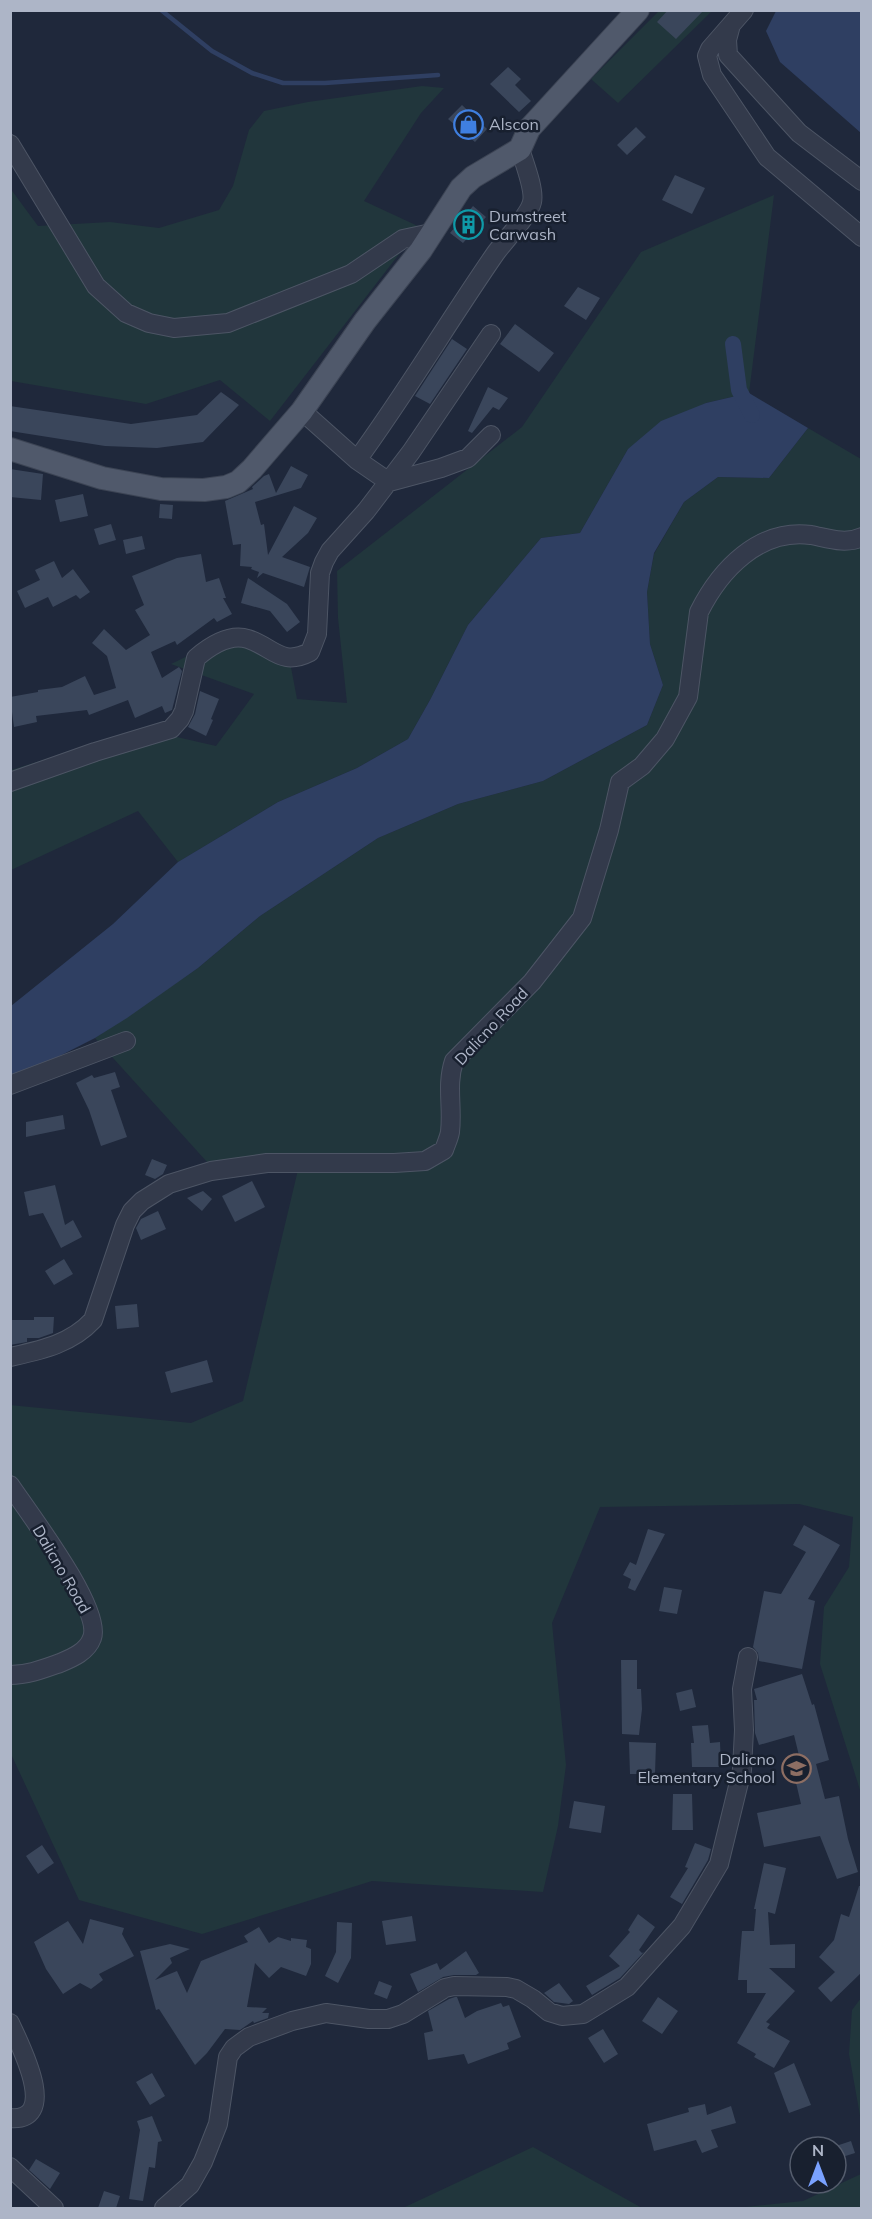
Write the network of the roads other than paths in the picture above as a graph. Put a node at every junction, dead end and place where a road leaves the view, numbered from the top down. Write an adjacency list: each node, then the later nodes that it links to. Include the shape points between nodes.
1 (638, 10): 4 (main road, via 530,129)
2 (738, 17): 5 (street, via 727,40 728,55 799,133); 7 (street, via 710,49 707,56 712,75 771,162)
3 (10, 144): 6 (street, via 96,286 126,313 149,323 174,328 228,323 351,274 403,239)
4 (520, 149): 6 (main road, via 461,188); 12 (street, via 533,201 529,210 496,252)
5 (861, 181)
6 (431, 233): 9 (main road)
7 (861, 237)
8 (491, 334): 13 (street)
9 (302, 411): 11 (main road, via 238,483 204,490 161,489 102,478); 12 (street)
10 (491, 435): 13 (street, via 468,458)
11 (10, 449)
12 (357, 460): 13 (street)
13 (389, 482): 15 (street, via 324,562 317,634 310,652 293,659 247,639 221,640 196,658 184,711 171,729)
14 (861, 537): 18 (street, Dalicno Road, via 771,538 751,548 722,575 699,612 688,697 665,738 642,766 620,782 582,918 532,982 454,1061 448,1091 450,1132 444,1150 425,1161 267,1162 211,1171 169,1184 132,1211 93,1320 67,1341)
15 (14, 777)
16 (126, 1041): 17 (street)
17 (10, 1085)
18 (10, 1357)
19 (10, 1485): 21 (street, Dalicno Road, via 88,1606 93,1636 75,1657 22,1675)
20 (748, 1657): 26 (street, via 742,1689 742,1770 719,1864 681,1926 627,1988 583,2014 562,2016 549,2012 516,1989 454,1986 388,2019 326,2013 249,2037 228,2057 218,2124 203,2162 190,2185)
21 (10, 1675)
22 (10, 2023): 23 (street, via 33,2076 35,2093 27,2116)
23 (10, 2118)
24 (10, 2167): 25 (street)
25 (54, 2208)
26 (164, 2208)

